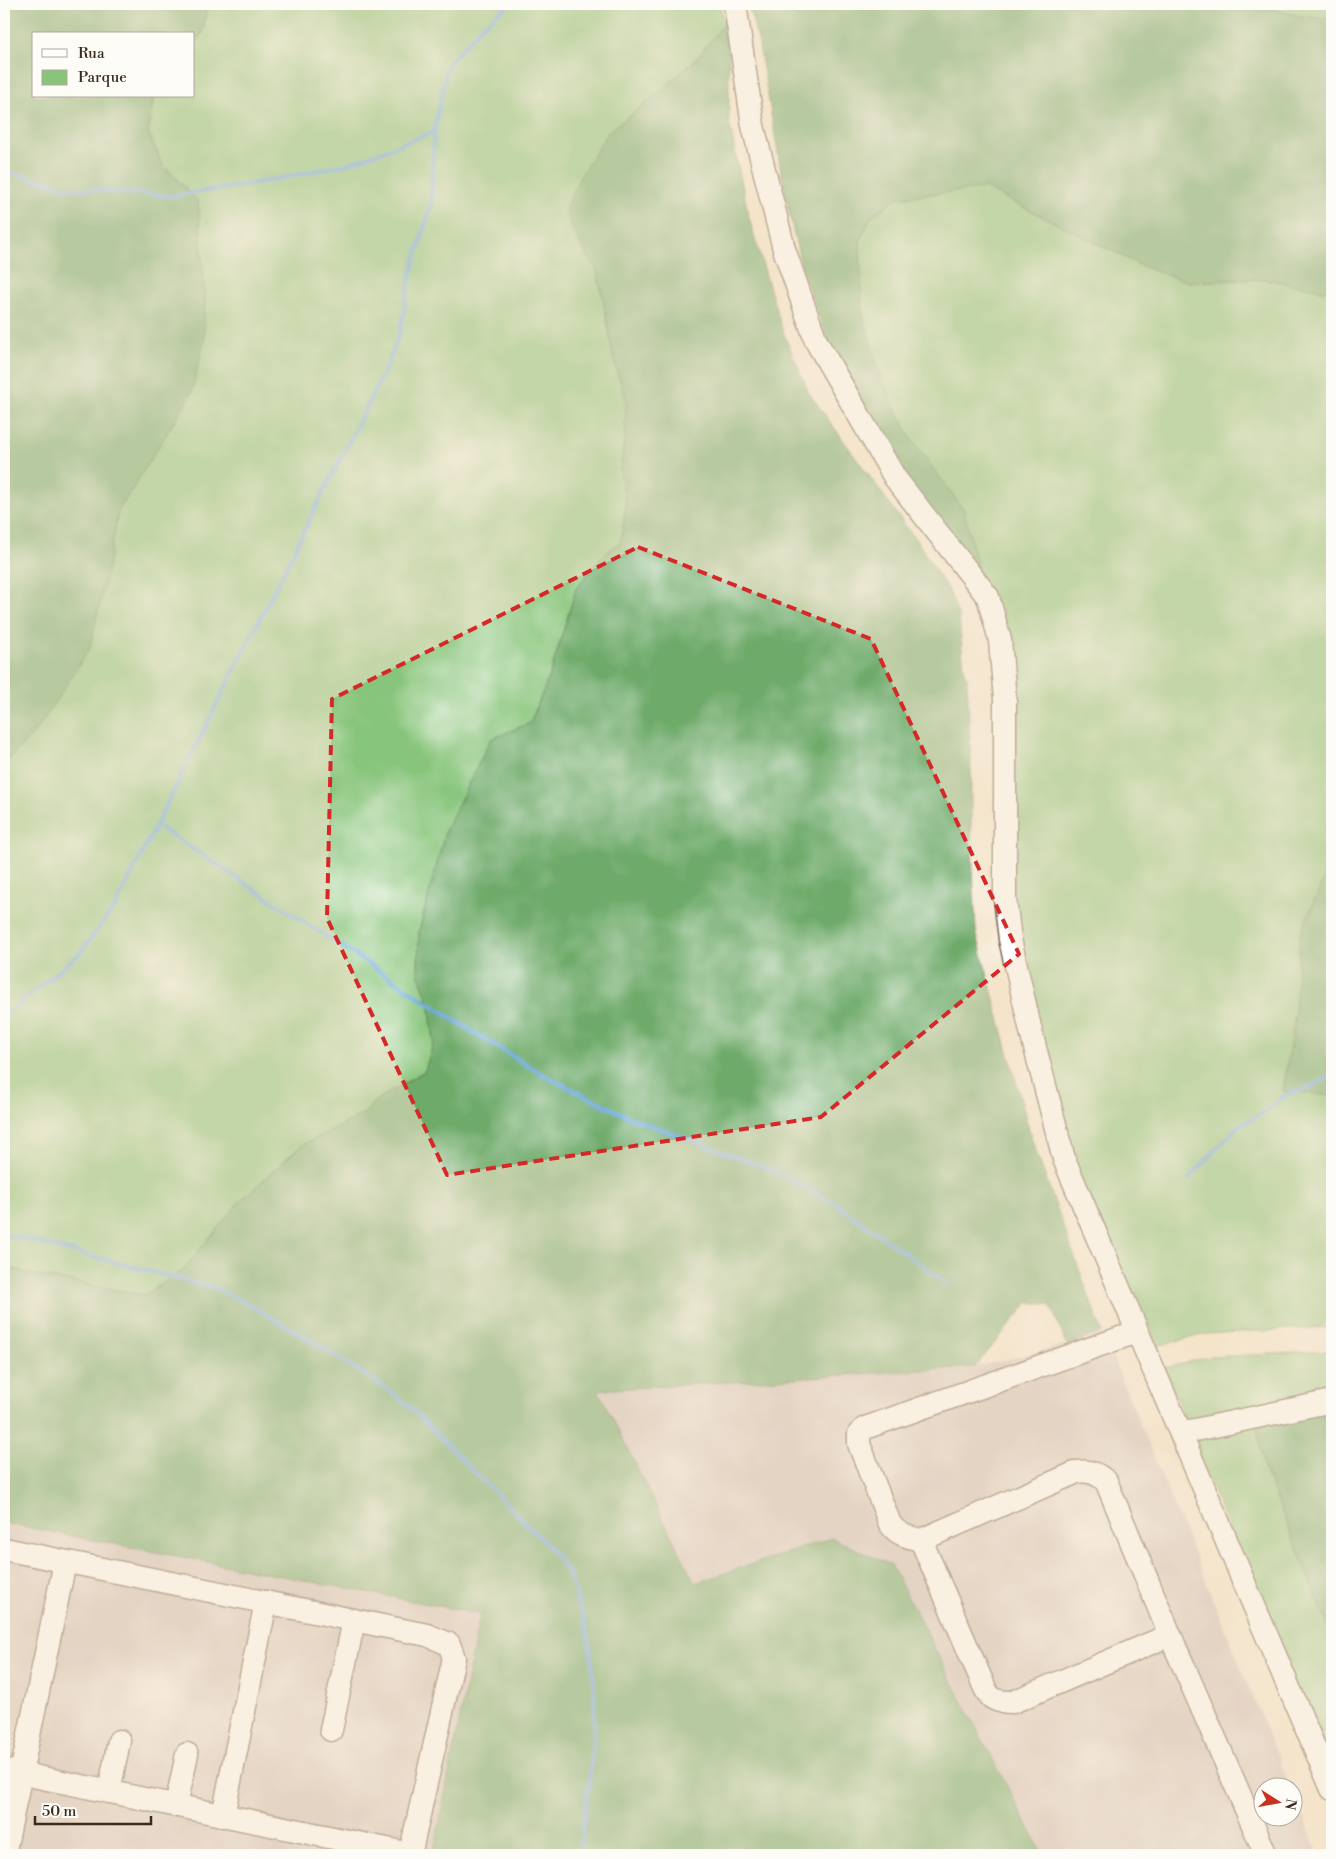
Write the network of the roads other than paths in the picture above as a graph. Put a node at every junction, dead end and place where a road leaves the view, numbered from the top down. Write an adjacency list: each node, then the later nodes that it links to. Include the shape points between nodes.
1 (735, 4): 2 (street, via 752,126 784,249 816,341 895,478 988,597 1000,640 1005,700 1005,899 1010,939 1064,1159)
2 (1137, 1332): 4 (street); 5 (street, via 861,1431 859,1444 890,1524 907,1537)
3 (1332, 1400): 4 (street)
4 (1181, 1433): 15 (street)
5 (922, 1540): 10 (street, via 988,1695 994,1699 1013,1702); 10 (street, via 1068,1475 1086,1471 1094,1473 1106,1480)
6 (4, 1549): 7 (street)
7 (65, 1562): 8 (street); 14 (street)
8 (266, 1602): 9 (street); 18 (street)
9 (354, 1620): 11 (street); 20 (street, via 427,1635 449,1644 454,1658)
10 (1170, 1635): 21 (street)
11 (331, 1730)
12 (119, 1741): 16 (street)
13 (187, 1754): 17 (street)
14 (12, 1772): 16 (street); 19 (street)
15 (1332, 1789)
16 (109, 1792): 17 (street)
17 (176, 1806): 18 (street)
18 (223, 1816): 20 (street)
19 (4, 1855)
20 (410, 1855)
21 (1266, 1855)

